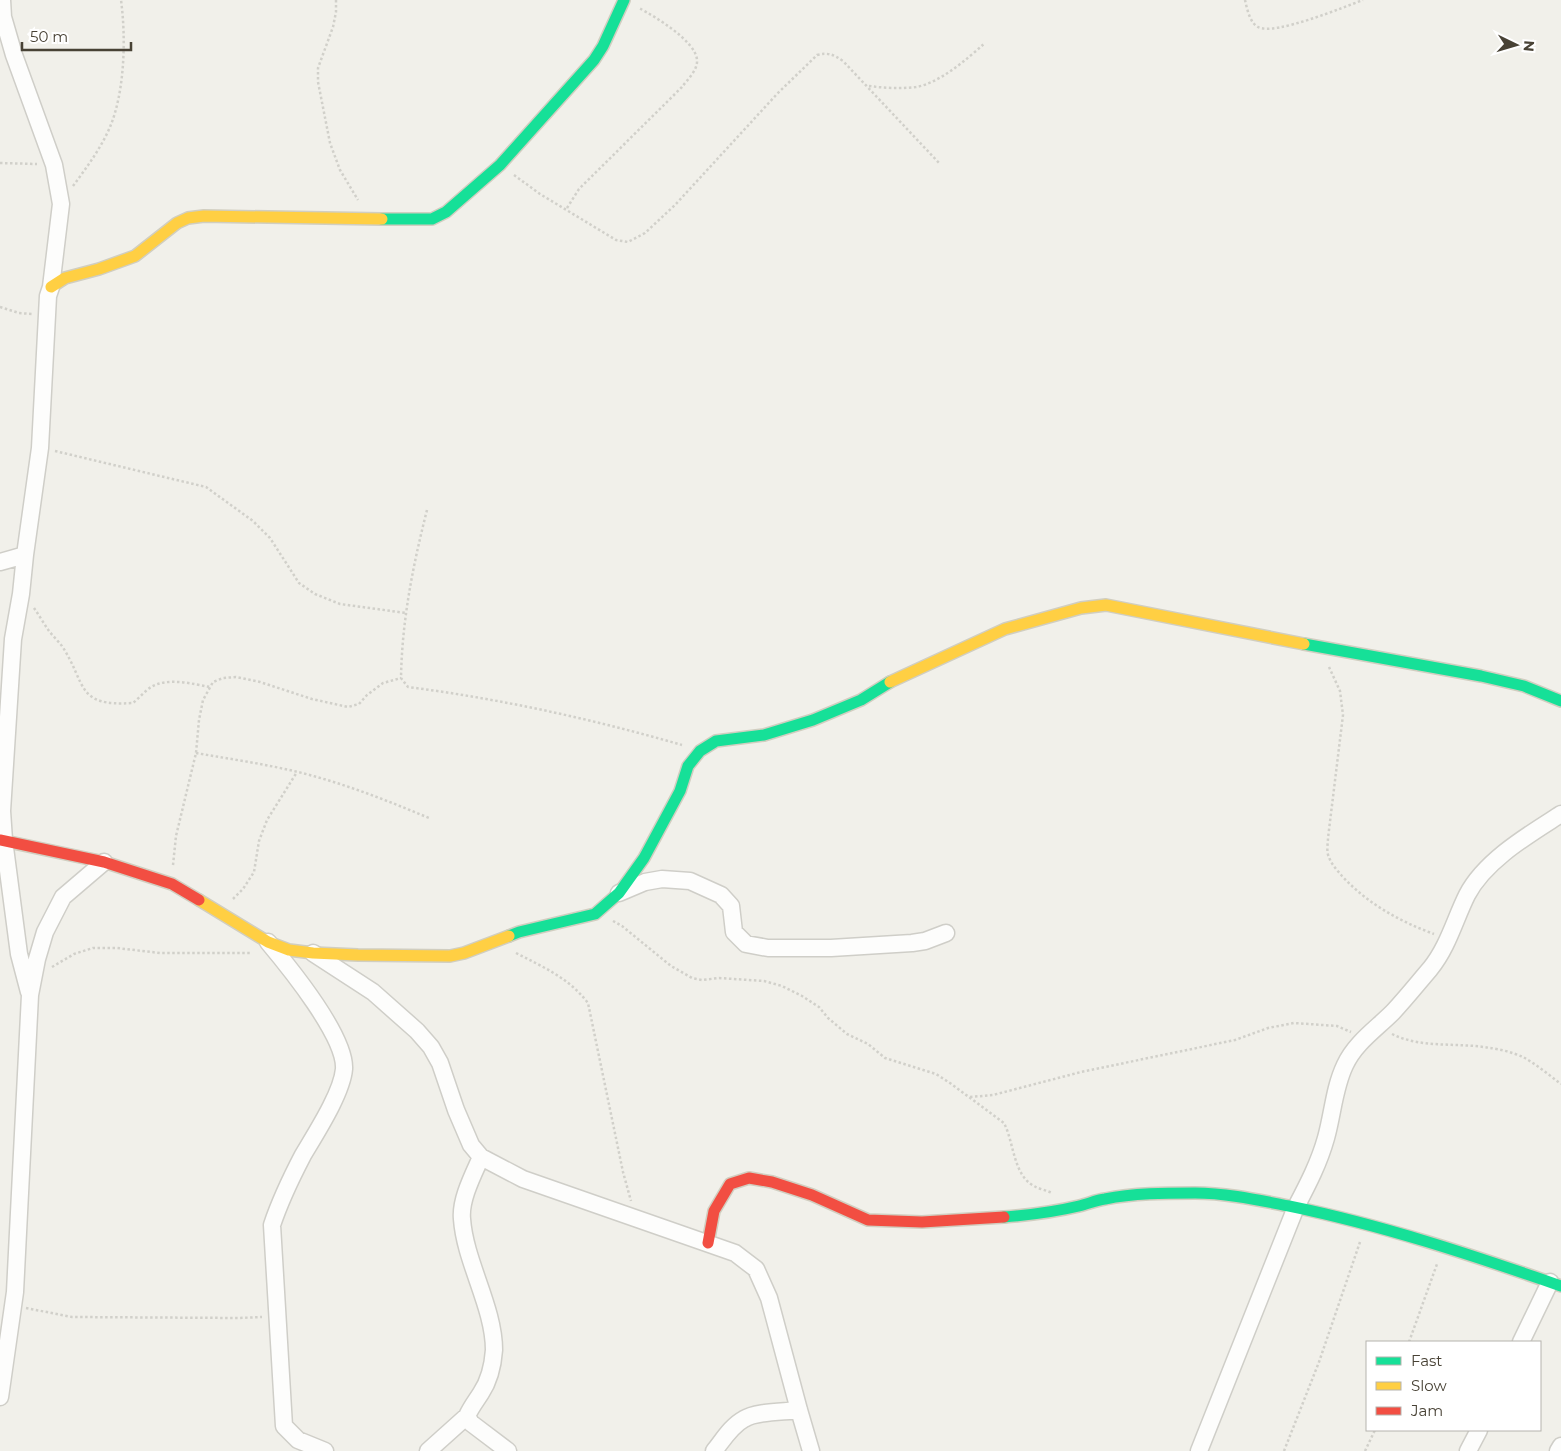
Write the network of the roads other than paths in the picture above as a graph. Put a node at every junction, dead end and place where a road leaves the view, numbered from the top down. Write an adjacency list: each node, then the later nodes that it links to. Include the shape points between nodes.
1 (2, 0): 3 (street)
2 (624, 0): 4 (street, via 594,60 500,165 446,212 432,219 188,218 135,256 65,278)
3 (3, 28): 4 (street, via 54,165 61,204)
4 (51, 287): 5 (street, via 40,448)
5 (25, 555): 6 (street); 9 (street, via 13,639)
6 (0, 562)
7 (1561, 701): 11 (street, via 1524,686 1481,676 1222,629 1141,610 1106,605 1081,608 1005,629 813,720 764,735 716,741 700,751 688,766 680,791 644,858)
8 (1561, 814): 17 (street, via 1502,855 1481,875 1432,966 1392,1012 1356,1046 1337,1082 1316,1170)
9 (2, 840): 10 (street); 15 (street, via 18,954)
10 (104, 862): 13 (street, via 172,884); 15 (street, via 63,897 45,932)
11 (619, 893): 12 (street, via 662,879 690,881 721,895 731,906 734,932 746,944 768,948 912,943); 14 (street, via 595,914 518,932 450,956)
12 (946, 933)
13 (273, 948): 14 (street); 26 (street, via 305,987 334,1036 344,1069 327,1113 302,1157 272,1225 284,1426 298,1440)
14 (313, 953): 16 (street, via 373,992 431,1047 471,1145)
15 (31, 988): 21 (street, via 14,1304)
16 (481, 1157): 18 (street, via 522,1179); 23 (street, via 466,1191 461,1218 493,1336 494,1351 489,1377)
17 (1296, 1207): 18 (street, via 1198,1193 1143,1194 1103,1199 1034,1215 891,1222 868,1220 788,1186 749,1178 730,1184 714,1211); 19 (street, via 1444,1247); 31 (street)
18 (708, 1243): 22 (street, via 735,1253 756,1269 769,1298)
19 (1556, 1284): 20 (street)
20 (1522, 1341)
21 (0, 1397)
22 (798, 1410): 29 (street, via 746,1417 734,1426); 30 (street)
23 (467, 1416): 27 (street); 28 (street, via 471,1424)
24 (1478, 1431): 32 (street)
25 (1561, 1446): 33 (street)
26 (326, 1451)
27 (428, 1451)
28 (508, 1451)
29 (714, 1451)
30 (811, 1451)
31 (1199, 1451)
32 (1468, 1451)
33 (1558, 1451)

